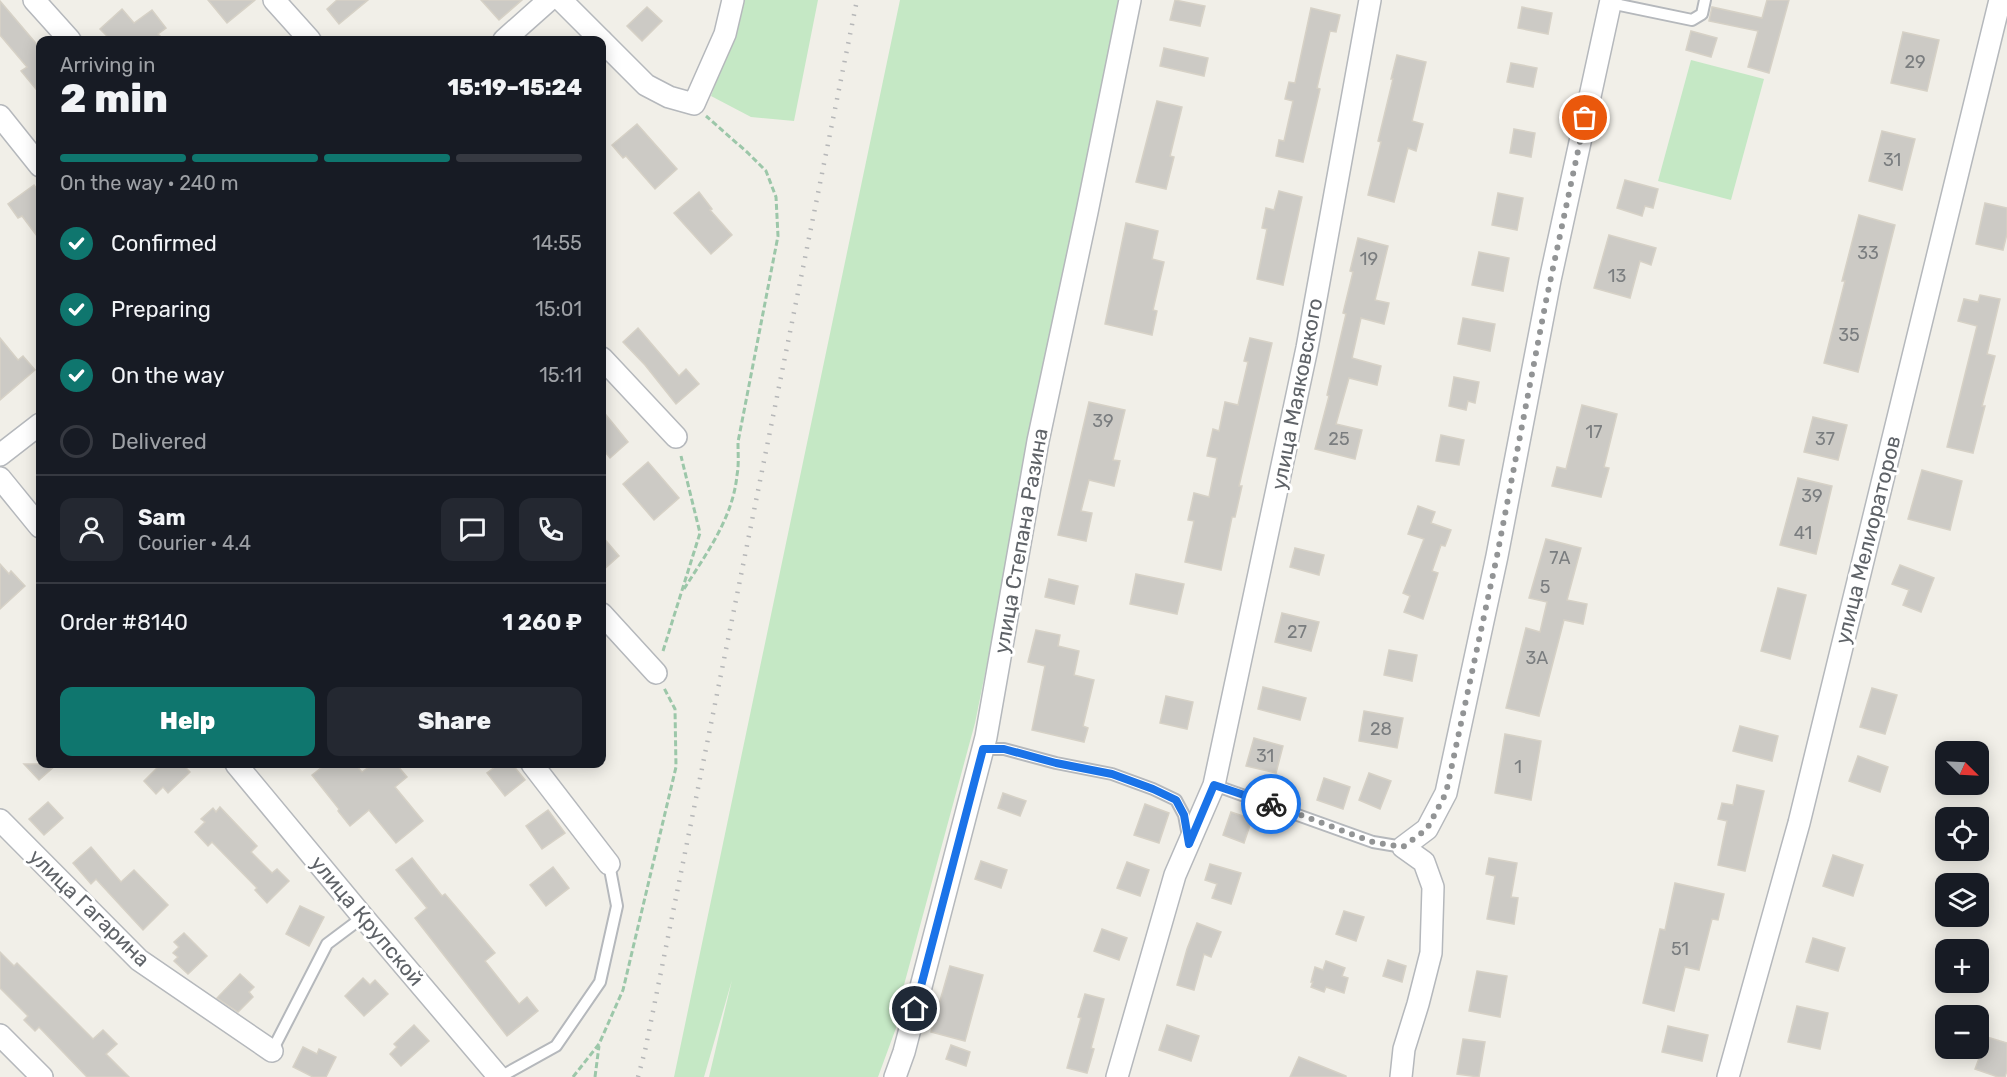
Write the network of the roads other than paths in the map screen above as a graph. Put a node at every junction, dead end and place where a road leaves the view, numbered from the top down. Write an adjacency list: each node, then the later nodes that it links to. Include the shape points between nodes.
1 (34, 0): 11 (street)
2 (274, 0): 12 (street)
3 (549, 0): 13 (street)
4 (561, 0): 14 (street)
5 (733, 0): 15 (street, via 725,34 694,105 669,98 646,85)
6 (1130, 0): 26 (street, улица Степана Разина, via 1038,441)
7 (1370, 0): 29 (street, улица Маяковского, via 1307,348)
8 (1705, 0): 10 (lane, via 1702,14 1692,20)
9 (2000, 0): 42 (street, улица Мелиораторов, via 1799,823)
10 (1611, 1): 32 (street, via 1446,793 1427,829)
11 (66, 36)
12 (306, 36)
13 (508, 36)
14 (596, 36)
15 (606, 46)
16 (0, 116): 17 (street)
17 (36, 161)
18 (606, 362): 20 (street)
19 (36, 427): 21 (street)
20 (676, 437)
21 (0, 455)
22 (0, 478): 23 (street)
23 (36, 522)
24 (606, 619): 25 (street)
25 (656, 673)
26 (983, 749): 31 (lane, via 1004,749 1112,774 1153,789 1176,800 1184,815); 39 (street, улица Степана Разина)
27 (239, 768): 34 (street, улица Крупской)
28 (535, 768): 33 (street)
29 (1214, 785): 31 (street, улица Маяковского); 32 (lane, via 1373,842)
30 (0, 820): 36 (street, улица Гагарина, via 139,960)
31 (1189, 844): 40 (street, улица Маяковского, via 1175,875)
32 (1403, 847): 41 (street, via 1424,862 1433,887 1431,953 1404,1049)
33 (609, 864): 38 (lane, via 617,906 600,982 556,1046)
34 (363, 917): 36 (lane, via 327,944); 38 (street, улица Крупской)
35 (0, 1035): 37 (street)
36 (272, 1051)
37 (32, 1074)
38 (500, 1077)
39 (895, 1077)
40 (1117, 1077)
41 (1401, 1077)
42 (1728, 1077)

